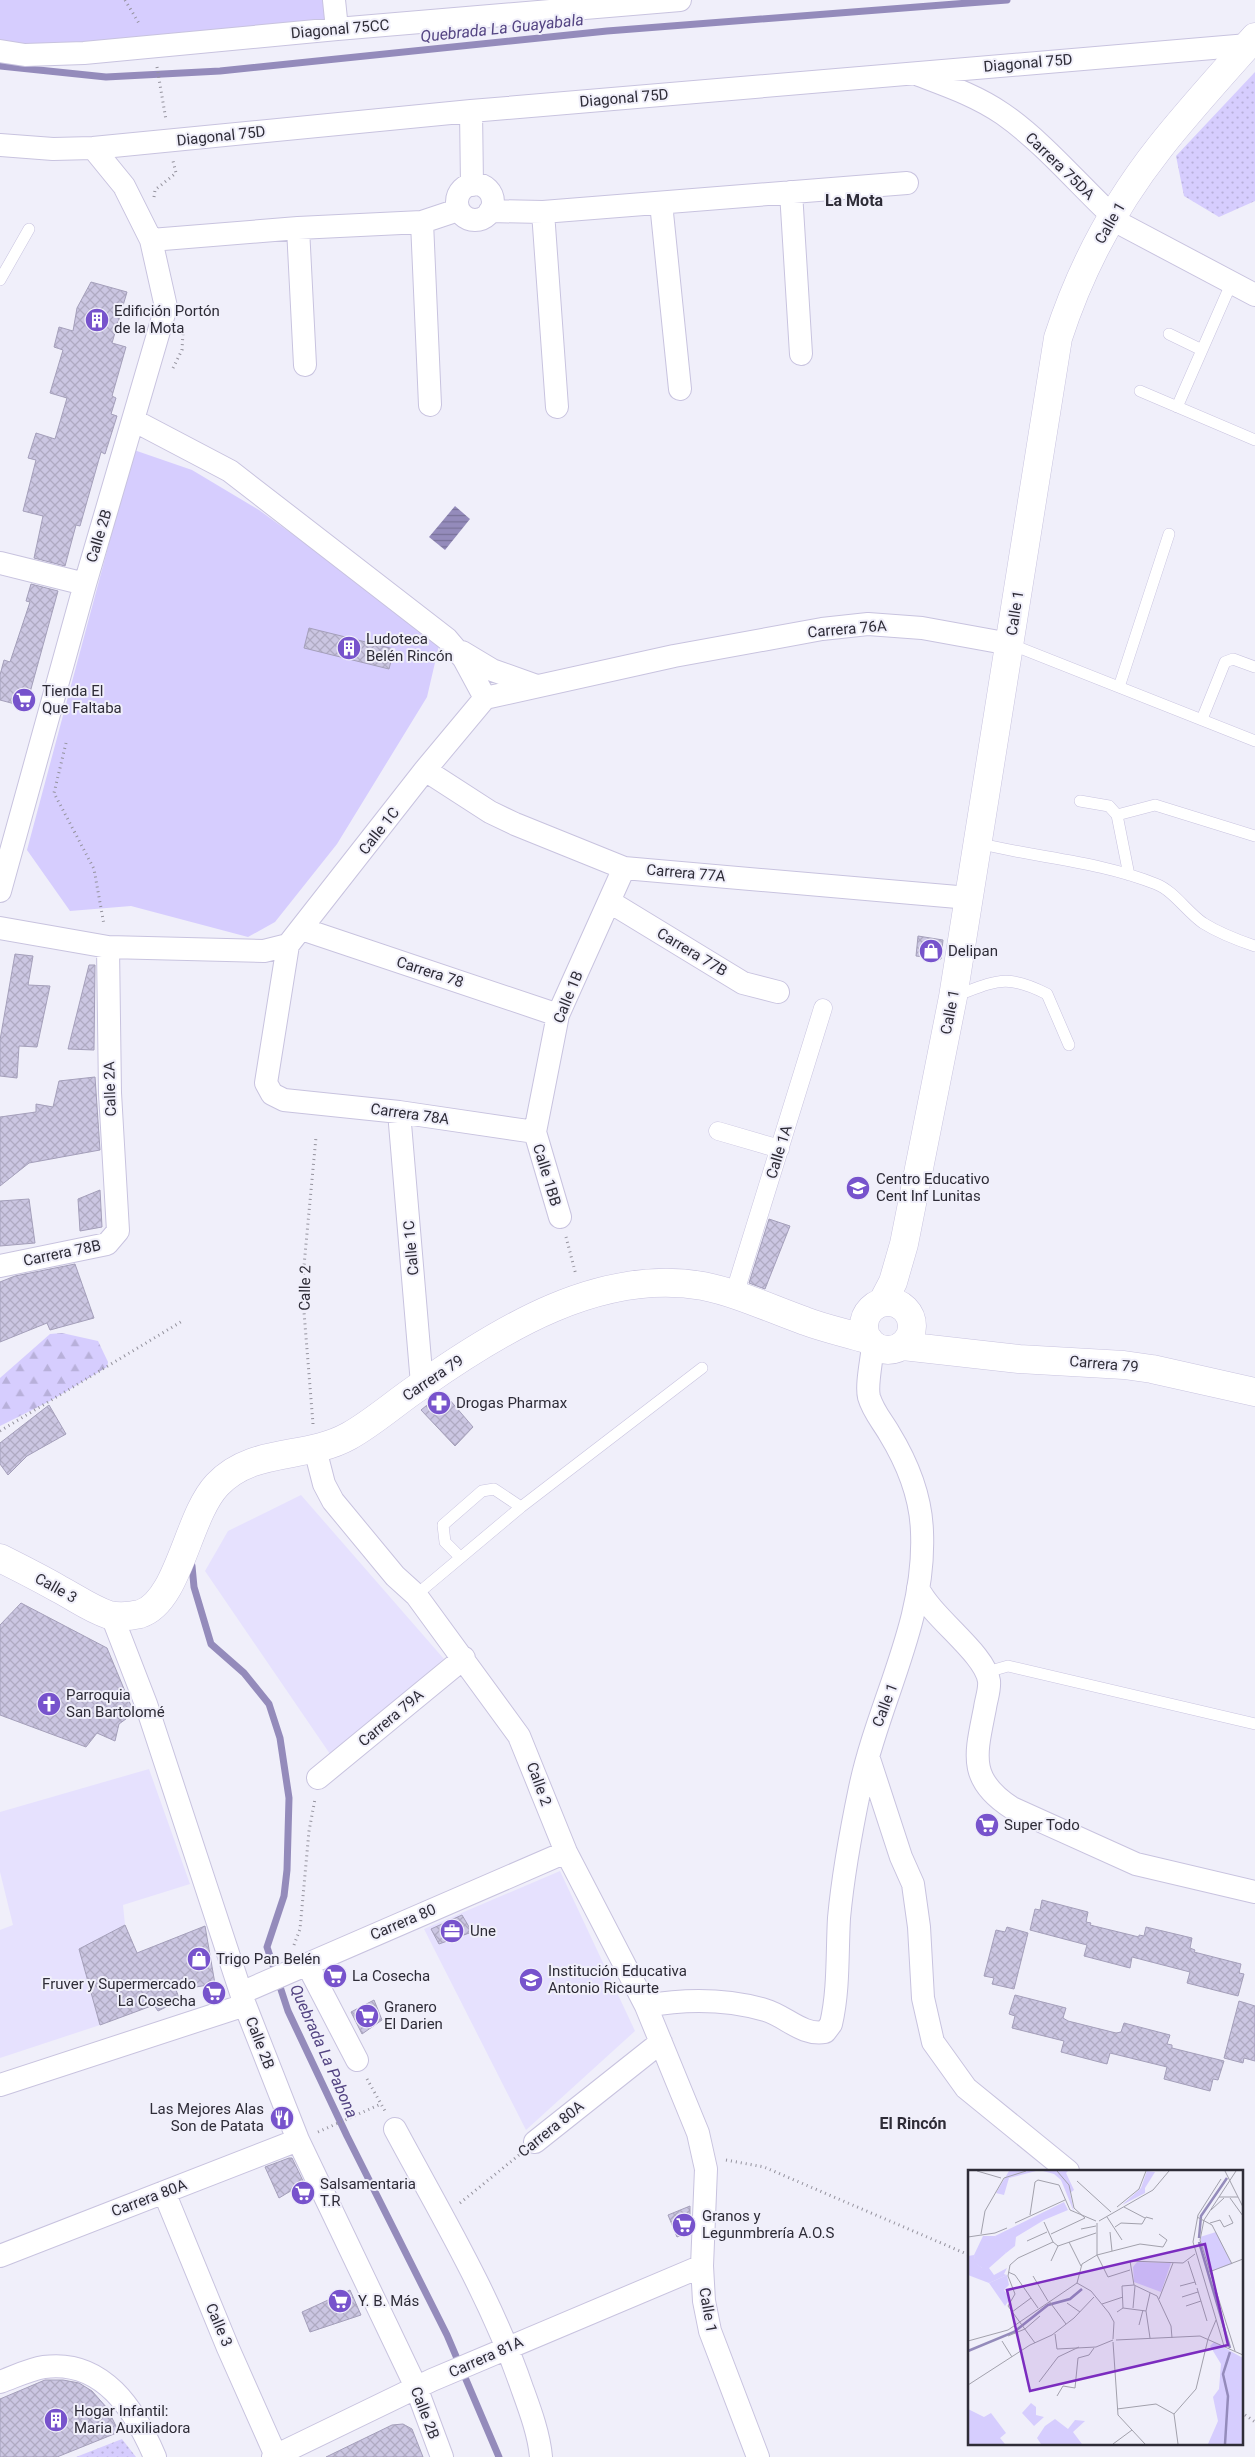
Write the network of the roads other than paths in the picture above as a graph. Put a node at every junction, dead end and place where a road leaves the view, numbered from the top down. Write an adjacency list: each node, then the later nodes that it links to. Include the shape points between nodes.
1 (334, 0): 3 (street)
2 (680, 0): 3 (street, Diagonal 75CC)
3 (337, 28): 5 (street, Diagonal 75CC, via 84,53)
4 (1252, 41): 6 (street, Diagonal 75D); 19 (main road, Calle 1, via 1160,147)
5 (0, 51)
6 (914, 73): 7 (street, Diagonal 75D); 19 (street, Carrera 75DA, via 968,94 1002,113 1039,143)
7 (472, 111): 8 (street, Diagonal 75D); 12 (street)
8 (133, 144): 10 (street, Diagonal 75D); 13 (street)
9 (0, 145): 10 (street, Diagonal 75D)
10 (93, 148): 13 (street, Calle 2B)
11 (907, 183): 14 (street)
12 (472, 184): 16 (street, via 459,194); 17 (street, via 486,189 491,195)
13 (124, 186): 23 (street, Calle 2B)
14 (791, 192): 15 (street); 29 (street)
15 (661, 202): 18 (street); 31 (street)
16 (458, 210): 17 (street, via 470,220 485,217); 20 (street)
17 (490, 211): 18 (street)
18 (543, 212): 34 (street)
19 (1113, 217): 25 (street, Carrera 75DA); 41 (main road, Calle 1, via 1088,262 1058,338)
20 (422, 222): 21 (street); 33 (street)
21 (298, 228): 23 (street); 30 (street)
22 (29, 229): 24 (lane)
23 (151, 240): 36 (street, Calle 2B, via 166,307)
24 (0, 280)
25 (1231, 284): 26 (street, Carrera 75DA); 28 (lane)
26 (1255, 295)
27 (1170, 334): 28 (lane)
28 (1202, 350): 35 (lane)
29 (800, 354)
30 (305, 365)
31 (680, 389)
32 (1140, 390): 35 (lane)
33 (430, 405)
34 (557, 407)
35 (1177, 407): 37 (lane)
36 (133, 420): 40 (street, Calle 2B); 42 (street, via 230,471)
37 (1255, 440)
38 (1169, 534): 45 (lane)
39 (0, 563): 40 (street)
40 (85, 584): 56 (street, Calle 2B)
41 (1010, 644): 44 (street, Carrera 76A, via 922,628 868,624 822,629 674,656); 45 (lane, Carrera 76A); 53 (main road, Calle 1)
42 (457, 649): 44 (street, via 492,670); 46 (street)
43 (1255, 667): 47 (lane, via 1232,659 1226,662)
44 (539, 686): 46 (street, Carrera 76A)
45 (1119, 687): 47 (lane, Carrera 76A)
46 (485, 698): 49 (street, Calle 1C)
47 (1202, 718): 48 (lane, Carrera 76A)
48 (1255, 741)
49 (425, 770): 54 (street, Carrera 77A, via 490,812); 60 (street, Calle 1C)
50 (1080, 801): 51 (lane, via 1109,806)
51 (1117, 815): 52 (lane, via 1155,805); 55 (lane)
52 (1255, 836)
53 (978, 843): 55 (lane, via 1110,868); 57 (main road, Calle 1)
54 (624, 868): 57 (street, Carrera 77A); 58 (street, Calle 1B)
55 (1129, 875): 61 (lane, via 1159,885 1202,922)
56 (0, 891)
57 (969, 898): 64 (main road, Calle 1)
58 (610, 902): 63 (street, Carrera 77B, via 743,983); 66 (street, Calle 1B)
59 (0, 928): 62 (street)
60 (295, 938): 62 (street, via 264,951); 66 (street, Carrera 78); 68 (street, Carrera 78A, via 266,1083 272,1094 284,1100)
61 (1255, 946)
62 (108, 947): 73 (street, Calle 2A, via 110,1093)
63 (778, 992)
64 (953, 997): 67 (lane, via 1000,980 1028,984 1047,994); 76 (main road, Calle 1, via 904,1244 893,1282)
65 (823, 1008): 71 (street, Calle 1A)
66 (558, 1015): 69 (street, Calle 1B)
67 (1069, 1045)
68 (399, 1112): 69 (street, Carrera 78A); 78 (street, Calle 1C)
69 (535, 1132): 72 (street, Calle 1BB)
70 (718, 1132): 71 (street)
71 (780, 1149): 75 (street, Calle 1A)
72 (560, 1217)
73 (118, 1231): 74 (street, Carrera 78B, via 107,1244)
74 (0, 1266)
75 (734, 1295): 76 (main road, Carrera 79, via 830,1329); 78 (main road, Carrera 79, via 676,1283 619,1288 582,1297 522,1322)
76 (888, 1330): 79 (main road, Carrera 79, via 950,1351 1124,1365); 84 (street, Calle 1, via 870,1379 869,1395 875,1412 910,1471 919,1500 922,1557)
77 (702, 1368): 81 (lane)
78 (422, 1384): 80 (main road, Carrera 79, via 350,1436)
79 (1255, 1392)
80 (314, 1440): 85 (street, Calle 2, via 324,1484 333,1501 395,1576); 86 (main road, Carrera 79, via 238,1467 217,1485 202,1506 162,1597 142,1613)
81 (521, 1507): 82 (lane); 82 (lane, via 494,1489 482,1491 443,1525 445,1542)
82 (460, 1557): 85 (lane)
83 (0, 1558): 86 (main road, Calle 3)
84 (918, 1588): 88 (street, via 932,1610 982,1664); 90 (street, Calle 1, via 898,1670)
85 (416, 1595): 87 (street, Calle 2)
86 (112, 1616): 95 (street, Calle 2B, via 146,1704)
87 (464, 1658): 91 (street, Carrera 79A); 92 (street, Calle 2, via 519,1736)
88 (987, 1675): 89 (lane, via 1008,1666); 93 (street, via 988,1689 977,1758 980,1773 996,1798 1136,1864)
89 (1255, 1724)
90 (868, 1755): 96 (street, Calle 1, via 848,1851 833,2016 828,2029 818,2033 802,2029 766,2010 745,2005 705,2001); 104 (street, via 913,1884 923,1998 933,2042 966,2088)
91 (318, 1778)
92 (566, 1852): 94 (street, Carrera 80); 96 (street, Calle 2)
93 (1255, 1892)
94 (296, 1962): 95 (street, Carrera 80); 98 (street)
95 (243, 1999): 99 (street, Carrera 80); 101 (street, Calle 2B)
96 (646, 2006): 97 (street, Calle 2)
97 (661, 2042): 102 (street, Carrera 80A); 103 (street, Calle 2, via 698,2134)
98 (357, 2060)
99 (0, 2085)
100 (394, 2129): 108 (street)
101 (298, 2140): 105 (street, Carrera 80A); 110 (street, Calle 2B)
102 (535, 2142)
103 (703, 2156): 107 (street, Calle 1, via 707,2198)
104 (1067, 2170)
105 (164, 2192): 106 (street, Carrera 80A); 111 (street, Calle 3)
106 (0, 2256)
107 (702, 2266): 108 (street, Carrera 81A); 115 (street, Calle 1, via 710,2330)
108 (508, 2347): 110 (street, Carrera 81A); 114 (street)
109 (0, 2382): 112 (street, via 43,2367 70,2367 92,2376 117,2392 132,2410)
110 (416, 2387): 111 (street, Carrera 81A); 113 (street, Calle 2B)
111 (274, 2456)
112 (155, 2457)
113 (442, 2457)
114 (541, 2457)
115 (758, 2457)

